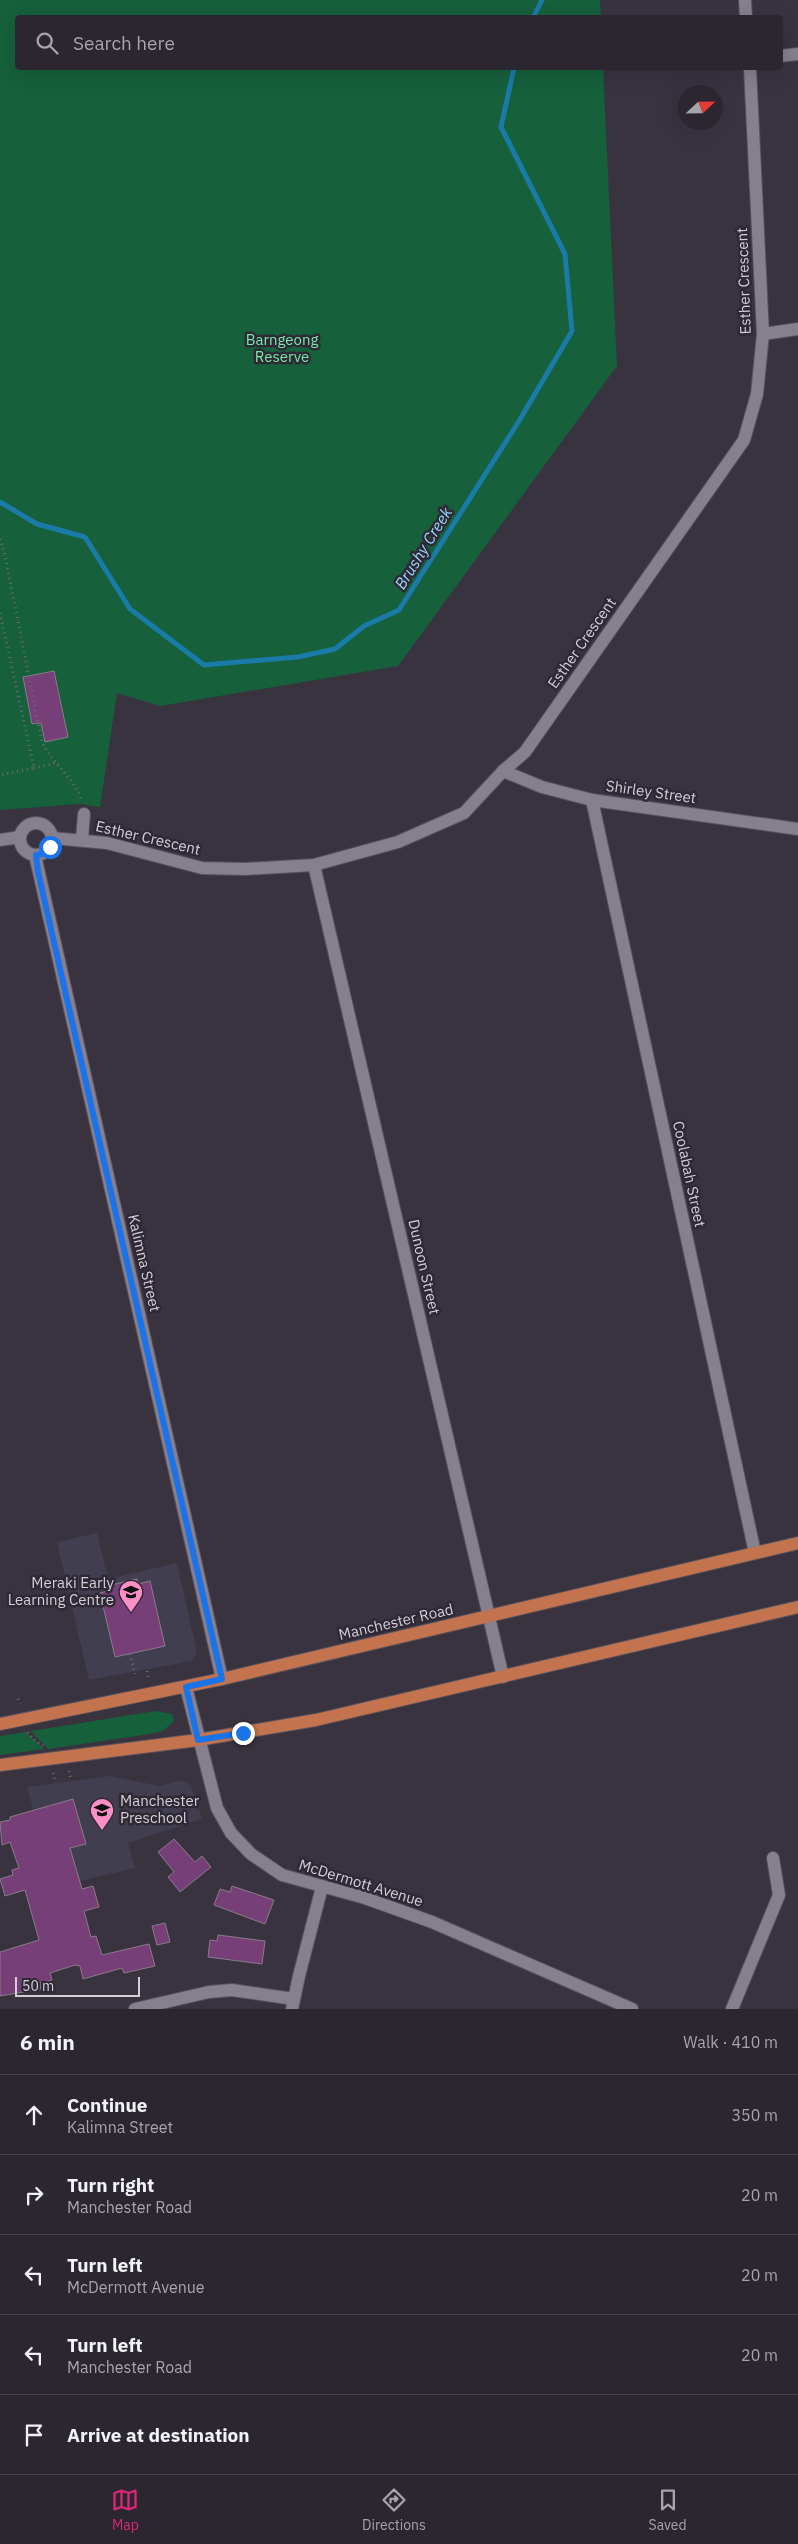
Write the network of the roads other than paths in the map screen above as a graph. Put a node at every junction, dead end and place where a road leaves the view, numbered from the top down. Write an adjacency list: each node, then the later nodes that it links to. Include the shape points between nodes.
1 (745, 0): 2 (street)
2 (746, 15)
3 (798, 54): 4 (street)
4 (783, 56)
5 (750, 70): 7 (street, Esther Crescent)
6 (798, 329): 7 (street)
7 (763, 334): 8 (street, Esther Crescent, via 757,394 744,440 525,752)
8 (503, 771): 9 (street, Shirley Street, via 542,787); 17 (street, Esther Crescent, via 464,813 398,842)
9 (592, 800): 11 (street, Shirley Street); 19 (street, Coolabah Street)
10 (84, 814): 15 (street)
11 (798, 829)
12 (20, 837): 13 (street, via 28,825 38,823 48,827); 14 (street); 16 (street, via 23,848)
13 (52, 838): 15 (street, Esther Crescent); 16 (street, via 46,851)
14 (0, 840)
15 (82, 840): 17 (street, Esther Crescent, via 107,843 202,868)
16 (36, 855): 23 (street, Kalimna Street)
17 (314, 865): 21 (street, Dunoon Street)
18 (798, 1543): 19 (main road, Manchester Road)
19 (755, 1553): 21 (main road, Manchester Road)
20 (798, 1607): 22 (main road)
21 (488, 1617): 22 (street, Dunoon Street); 23 (main road, Manchester Road)
22 (503, 1676): 26 (main road, via 316,1720)
23 (222, 1679): 24 (main road, Manchester Road)
24 (186, 1687): 25 (main road, Manchester Road); 26 (street, McDermott Avenue)
25 (0, 1724)
26 (198, 1740): 27 (main road); 29 (street, McDermott Avenue, via 217,1808 231,1832 251,1854 282,1875)
27 (0, 1765)
28 (773, 1858): 34 (street, via 779,1895)
29 (322, 1887): 30 (street); 31 (street, McDermott Avenue, via 365,1898 432,1922)
30 (293, 2004): 32 (street, via 257,1992 209,1992)
31 (614, 2006): 33 (street, McDermott Avenue)
32 (134, 2009)
33 (632, 2009)
34 (732, 2009)

